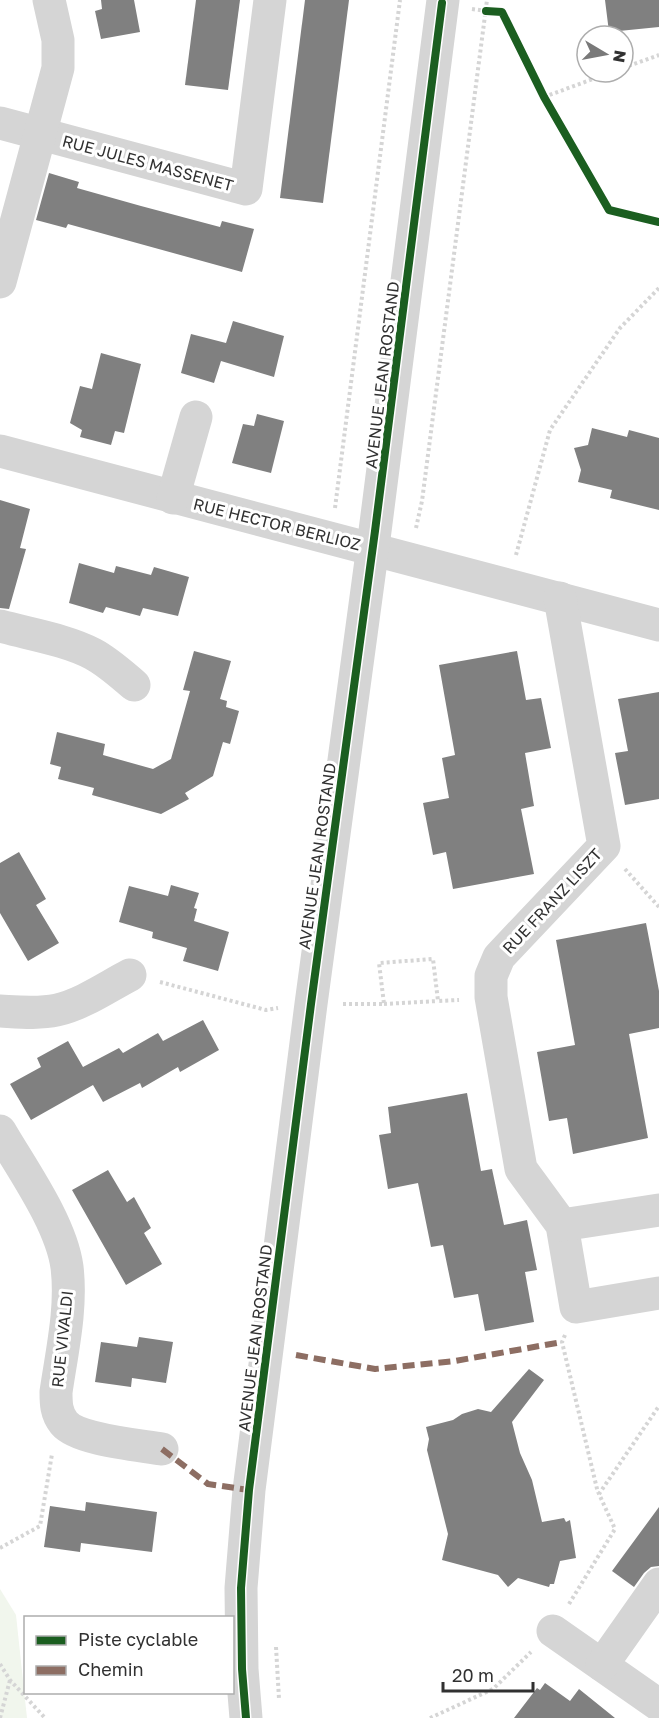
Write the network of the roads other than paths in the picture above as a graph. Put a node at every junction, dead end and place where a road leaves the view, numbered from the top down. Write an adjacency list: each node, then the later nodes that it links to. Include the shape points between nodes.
1 (49, 0): 5 (street, via 58,68)
2 (270, 0): 5 (street, RUE JULES MASSENET, via 246,189)
3 (443, 0): 10 (street, AVENUE JEAN ROSTAND)
4 (0, 123): 5 (street)
5 (40, 133): 6 (street)
6 (0, 282)
7 (196, 417): 9 (street)
8 (0, 451): 9 (street, RUE HECTOR BERLIOZ)
9 (173, 498): 10 (street, RUE HECTOR BERLIOZ)
10 (373, 549): 11 (street, RUE HECTOR BERLIOZ); 26 (street, AVENUE JEAN ROSTAND, via 325,1004 244,1550 241,1635)
11 (560, 598): 12 (street, RUE HECTOR BERLIOZ); 19 (street, RUE FRANZ LISZT, via 604,846 499,957 491,976 491,998 521,1169)
12 (659, 625)
13 (0, 626): 14 (street, via 93,653)
14 (134, 685)
15 (130, 975): 16 (street, via 58,1010)
16 (0, 1011)
17 (0, 1131): 21 (street, RUE VIVALDI, via 56,1229 67,1266 68,1305 56,1392 59,1416 73,1431)
18 (659, 1210): 19 (street)
19 (562, 1225): 20 (street, via 576,1307)
20 (659, 1293)
21 (162, 1449)
22 (659, 1584): 24 (street)
23 (553, 1631): 24 (street)
24 (602, 1665): 25 (street)
25 (659, 1705)
26 (246, 1718)

